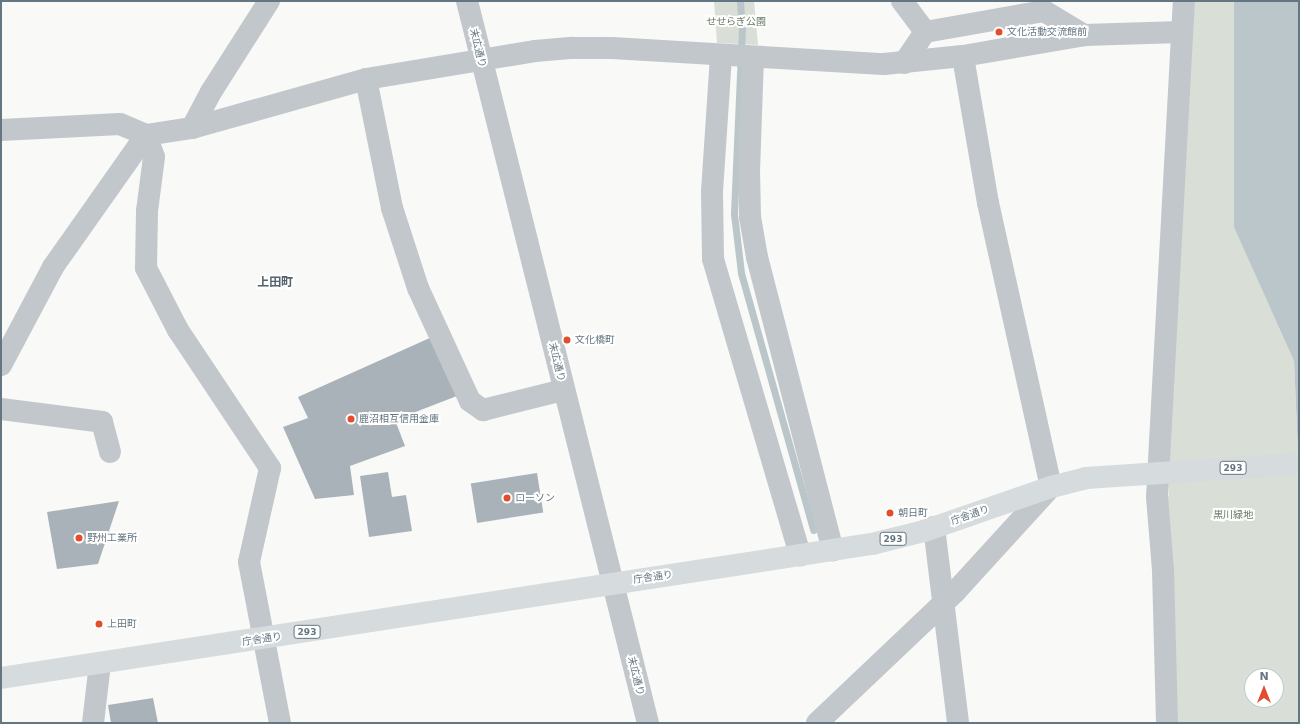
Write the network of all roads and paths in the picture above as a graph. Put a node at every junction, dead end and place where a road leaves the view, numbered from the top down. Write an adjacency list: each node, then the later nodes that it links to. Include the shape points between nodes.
1 (269, 1): 14 (street, via 211,92)
2 (467, 1): 11 (street, 末広通り)
3 (902, 1): 5 (street)
4 (1184, 1): 6 (street)
5 (926, 32): 7 (street, via 1044,11); 12 (street)
6 (1181, 32): 7 (street); 22 (street)
7 (1084, 35): 9 (street)
8 (721, 56): 10 (street); 11 (street, via 612,48 573,48); 26 (street, via 712,193 713,259)
9 (963, 56): 12 (street); 23 (street, via 988,203)
10 (753, 58): 12 (street); 25 (street, via 750,217 757,257)
11 (481, 59): 13 (street); 18 (street, 末広通り)
12 (904, 63)
13 (366, 79): 14 (street); 18 (street, via 392,208 418,288 470,401 482,410)
14 (192, 128): 16 (street)
15 (1, 130): 16 (street, via 120,124)
16 (146, 135): 17 (street, via 53,267); 29 (street, via 154,156 147,211 146,268 178,330 270,468 249,562)
17 (1, 365)
18 (563, 390): 27 (street, 末広通り)
19 (1, 409): 20 (street, via 102,422)
20 (110, 452)
21 (1299, 464): 22 (highway, 庁舎通り / 293)
22 (1163, 473): 23 (highway, 庁舎通り / 293, via 1086,478); 37 (street)
23 (1051, 487): 24 (highway, 庁舎通り / 293); 28 (street)
24 (934, 527): 25 (highway, 庁舎通り / 293, via 872,544); 28 (street)
25 (833, 550): 26 (highway, 庁舎通り / 293)
26 (800, 555): 27 (highway, 庁舎通り / 293)
27 (613, 583): 29 (highway, 庁舎通り / 293, via 508,602); 34 (street, 末広通り)
28 (943, 603): 35 (street); 36 (street)
29 (264, 639): 30 (highway, 庁舎通り / 293); 33 (street)
30 (100, 663): 31 (highway, 庁舎通り / 293); 32 (street)
31 (1, 678)
32 (93, 723)
33 (280, 723)
34 (648, 723)
35 (817, 723)
36 (958, 723)
37 (1167, 723)

